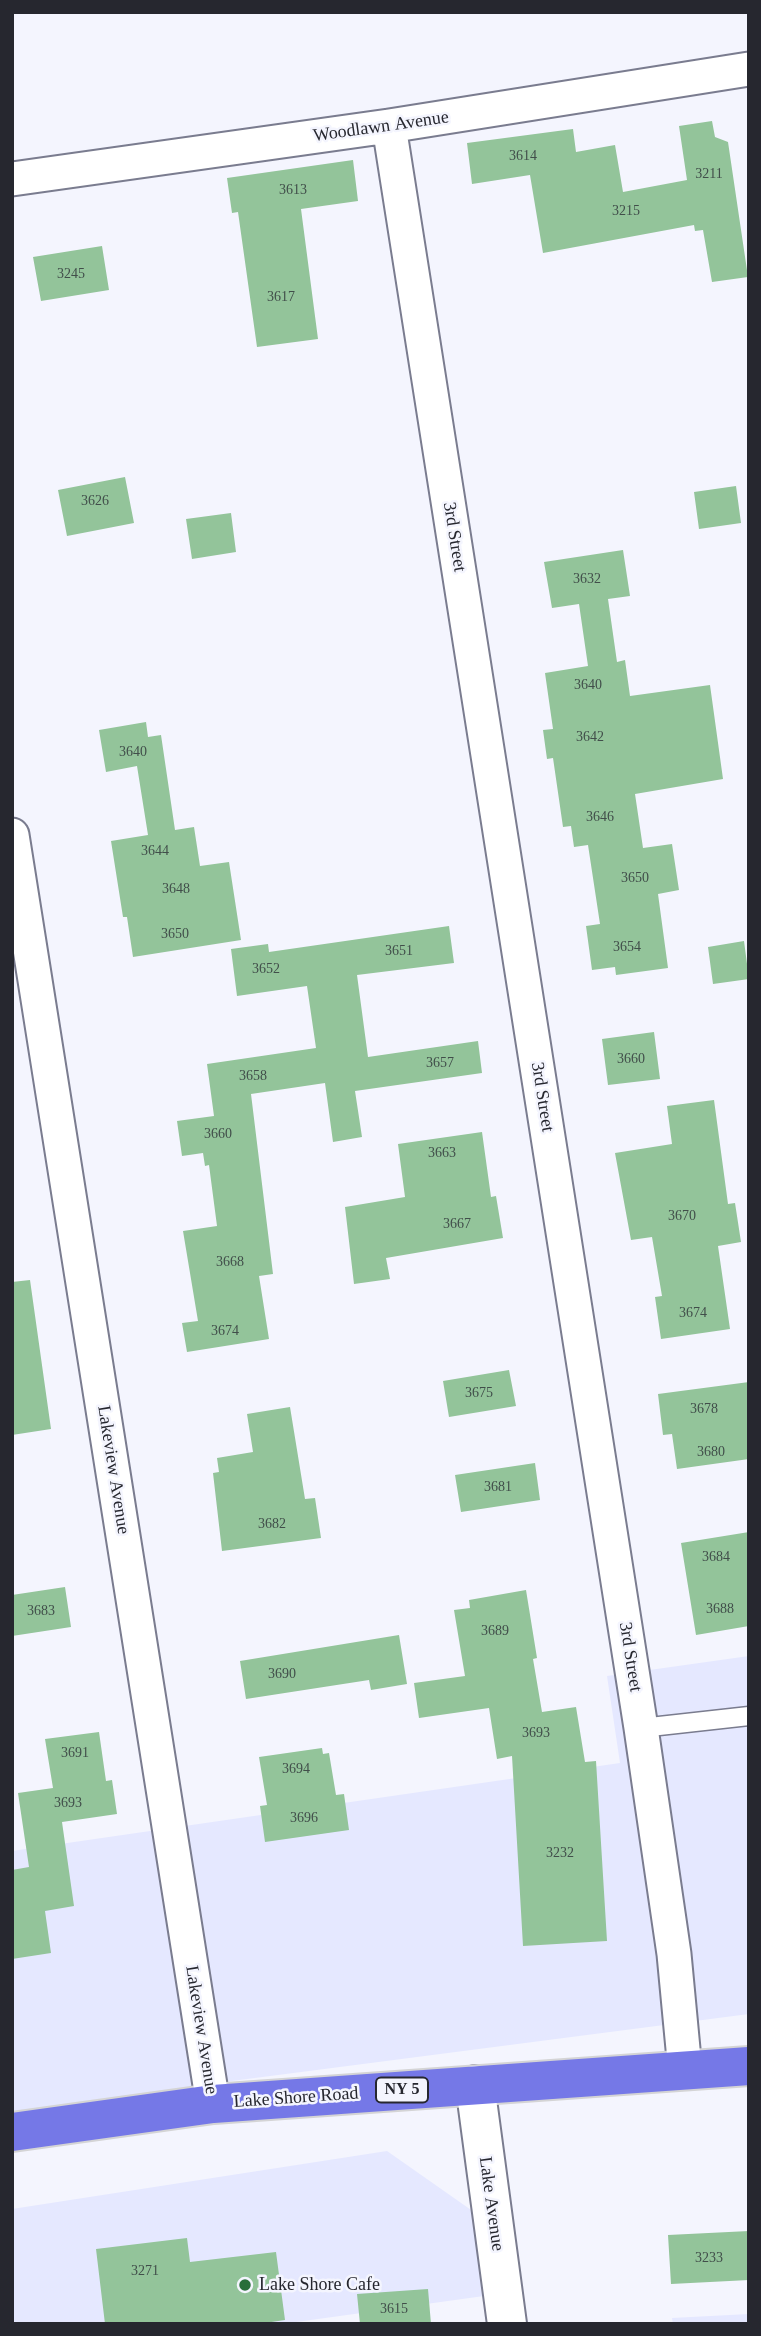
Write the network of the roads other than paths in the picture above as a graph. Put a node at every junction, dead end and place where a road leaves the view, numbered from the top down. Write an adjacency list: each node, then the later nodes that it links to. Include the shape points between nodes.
1 (749, 69): 2 (street, Woodlawn Avenue)
2 (389, 126): 3 (street, Woodlawn Avenue); 6 (street, 3rd Street)
3 (12, 179)
4 (12, 835): 10 (street, Lakeview Avenue)
5 (749, 1716): 6 (lane)
6 (641, 1728): 8 (street, 3rd Street, via 674,1954)
7 (749, 2066): 8 (highway, Lake Shore Road / NY 5)
8 (685, 2070): 9 (highway, Lake Shore Road / NY 5)
9 (475, 2085): 10 (highway, Lake Shore Road / NY 5); 12 (street, Lake Avenue)
10 (213, 2104): 11 (highway, Lake Shore Road / NY 5)
11 (12, 2132)
12 (507, 2324)

